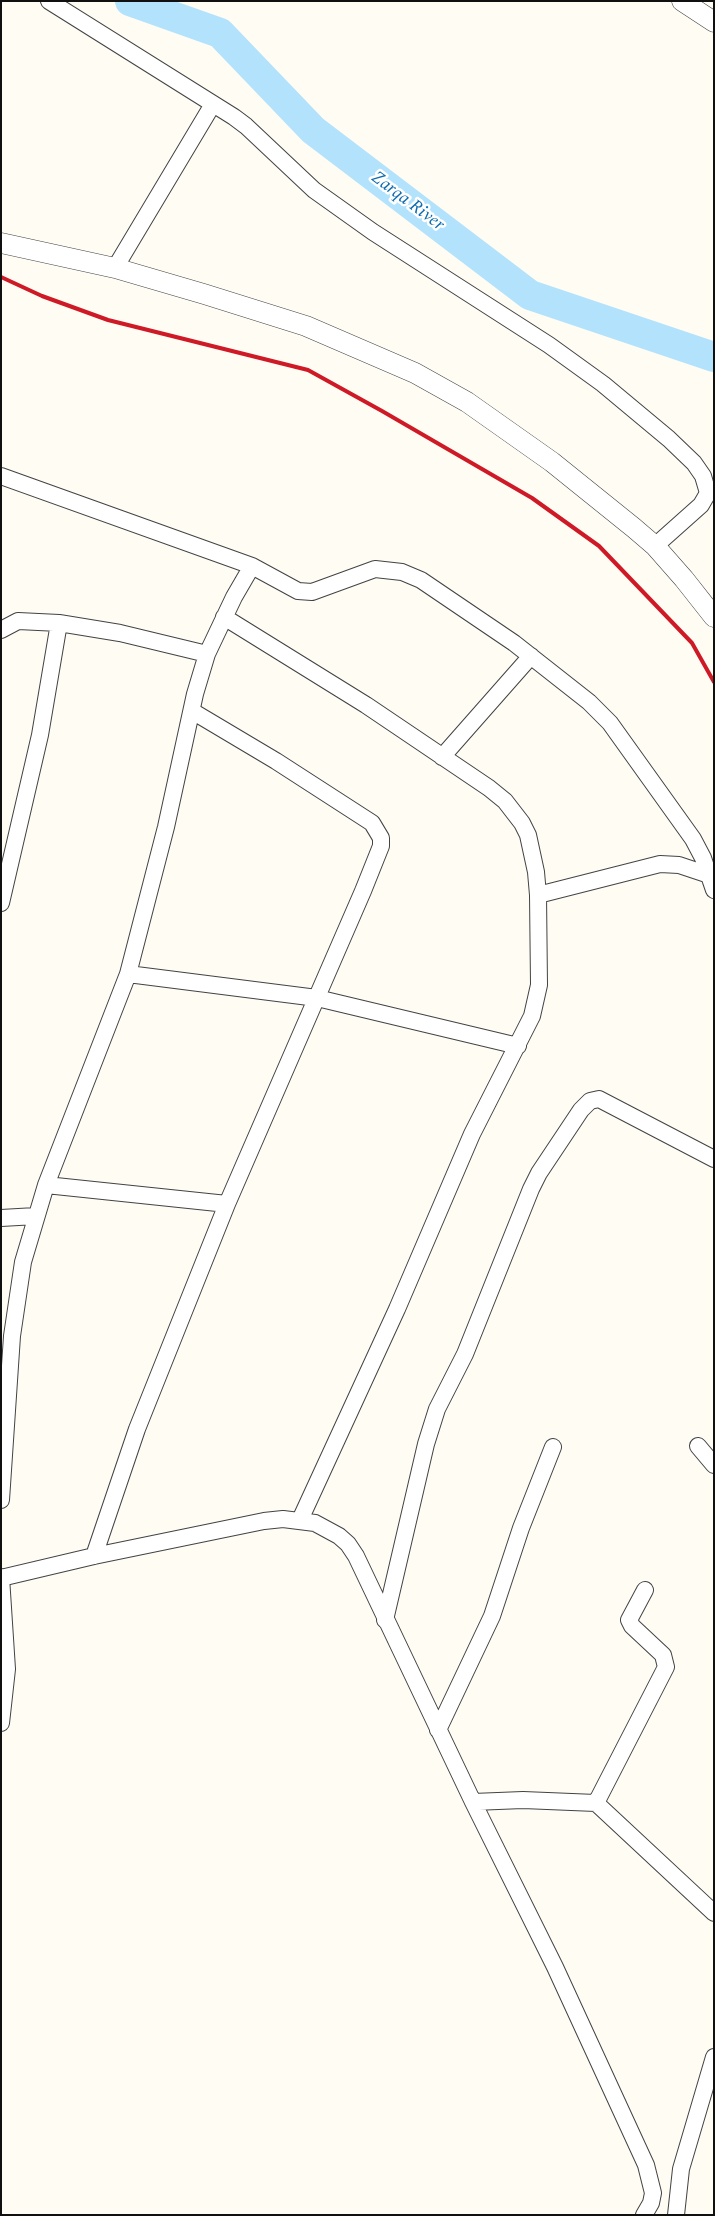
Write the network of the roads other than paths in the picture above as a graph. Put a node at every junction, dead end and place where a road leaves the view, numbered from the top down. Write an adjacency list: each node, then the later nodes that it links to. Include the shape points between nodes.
1 (48, 1): 4 (street)
2 (682, 1): 3 (street)
3 (714, 22)
4 (213, 104): 6 (street); 8 (street, via 246,126 321,196 549,345 603,384 694,463 703,476 708,493 706,498)
5 (1, 244): 6 (street)
6 (115, 268): 8 (street, via 306,326 415,373 467,402 552,462)
7 (1, 476): 9 (street)
8 (655, 546): 11 (street)
9 (252, 566): 10 (street); 15 (street, via 305,592 375,569 402,572 439,591)
10 (224, 617): 14 (street); 17 (street, via 366,705)
11 (714, 617)
12 (59, 623): 13 (street, via 18,622); 14 (street, via 120,633); 20 (street, via 40,735)
13 (1, 630)
14 (207, 654): 16 (street)
15 (531, 656): 17 (street); 18 (street, via 610,723 693,839)
16 (192, 711): 21 (street); 22 (street, via 372,823 382,838)
17 (442, 757): 19 (street, via 506,801 522,823 531,850)
18 (712, 883): 19 (street, via 680,865 660,864)
19 (538, 895): 23 (street, via 539,985 532,1016)
20 (1, 903)
21 (128, 974): 22 (street); 25 (street)
22 (317, 998): 23 (street); 26 (street)
23 (518, 1046): 34 (street, via 472,1134 397,1310)
24 (714, 1159): 38 (street, via 599,1099 590,1101 581,1110 531,1189 466,1354 437,1409)
25 (46, 1185): 26 (street); 27 (street)
26 (227, 1204): 35 (street, via 137,1430)
27 (36, 1216): 28 (street); 31 (street, via 16,1302)
28 (1, 1218)
29 (698, 1446): 32 (street)
30 (553, 1447): 41 (street, via 521,1528 492,1616)
31 (2, 1460): 33 (street)
32 (714, 1465)
33 (1, 1500)
34 (300, 1520): 35 (street, via 264,1521); 38 (street, via 325,1527 348,1544)
35 (94, 1556): 36 (street)
36 (1, 1578): 39 (street)
37 (645, 1590): 43 (street, via 629,1620 663,1655 666,1667)
38 (385, 1620): 41 (street)
39 (3, 1632): 40 (street, via 7,1669)
40 (1, 1723)
41 (438, 1730): 42 (street)
42 (473, 1802): 43 (street); 46 (street, via 555,1967 646,2165 653,2194)
43 (596, 1802): 44 (street)
44 (714, 1913)
45 (714, 2057): 47 (street, via 681,2169)
46 (644, 2215)
47 (676, 2215)

